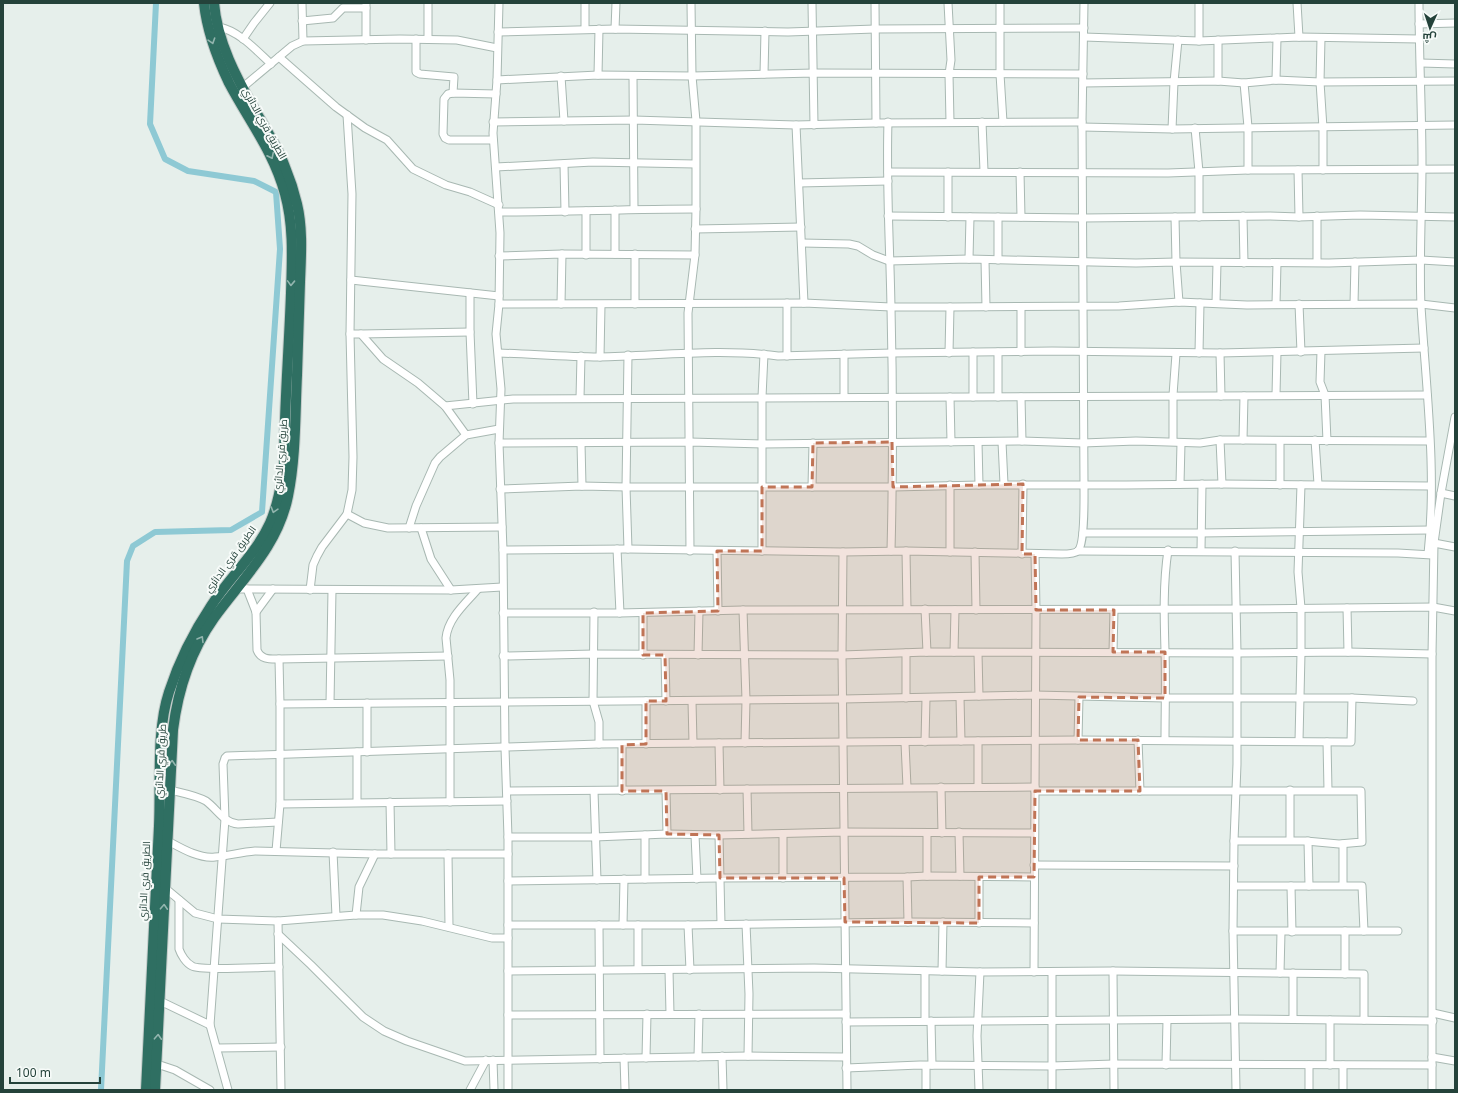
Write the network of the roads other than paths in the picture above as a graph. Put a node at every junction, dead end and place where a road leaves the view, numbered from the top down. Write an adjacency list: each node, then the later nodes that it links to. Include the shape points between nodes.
1 (204, 3): 547 (highway, الطريق قري الدائري, one-way to 547, via 208,28 219,62 274,161 286,195 290,216 292,259 284,466 281,487 269,524 254,550 211,605 194,634 182,657 166,701 161,747)
2 (214, 3): 22 (highway, طريق قري الدائري)
3 (270, 3): 38 (street)
4 (302, 3): 19 (street)
5 (428, 3): 40 (street)
6 (499, 3): 33 (street)
7 (585, 3): 29 (street)
8 (616, 3): 27 (street)
9 (691, 3): 30 (street)
10 (812, 3): 32 (street)
11 (875, 3): 28 (street)
12 (948, 3): 23 (street)
13 (1000, 3): 24 (street)
14 (1084, 3): 25 (street)
15 (1199, 3): 46 (street)
16 (1297, 3): 35 (street)
17 (1419, 3): 21 (street)
18 (366, 5): 19 (street, via 343,8 333,18); 42 (street)
19 (302, 21): 45 (street)
20 (1455, 23): 21 (street)
21 (1419, 24): 41 (street)
22 (219, 27): 38 (street); 71 (highway, طريق قري الدائري, via 229,60)
23 (948, 28): 24 (street); 28 (street); 55 (street, via 951,60)
24 (1000, 28): 25 (street); 56 (street)
25 (1084, 28): 34 (street)
26 (599, 29): 27 (street); 29 (street); 58 (street)
27 (615, 29): 30 (street)
28 (875, 29): 32 (street); 53 (street)
29 (585, 30): 33 (street)
30 (691, 30): 31 (street); 61 (street)
31 (765, 31): 32 (street); 54 (street)
32 (813, 31): 52 (street)
33 (498, 32): 47 (street)
34 (1084, 37): 43 (street); 57 (street)
35 (1299, 37): 36 (street); 37 (street)
36 (1277, 38): 44 (street); 63 (street)
37 (1321, 38): 41 (street); 67 (street)
38 (243, 39): 50 (street)
39 (416, 39): 40 (street); 42 (street); 72 (street, via 416,72 454,77)
40 (428, 39): 47 (street, via 457,40)
41 (1419, 39): 49 (street)
42 (366, 40): 45 (street)
43 (1178, 40): 46 (street); 66 (street)
44 (1218, 40): 46 (street); 64 (street)
45 (302, 41): 48 (street)
46 (1199, 41)
47 (498, 48): 62 (street)
48 (278, 57): 50 (street); 74 (street)
49 (1421, 63): 51 (street); 68 (street)
50 (271, 64): 71 (street)
51 (1455, 64)
52 (814, 73): 53 (street); 54 (street); 86 (street)
53 (875, 73): 55 (street); 79 (street)
54 (764, 74): 61 (street)
55 (949, 74): 56 (street); 81 (street)
56 (1000, 74): 57 (street); 83 (street)
57 (1083, 74): 69 (street)
58 (598, 75): 59 (street); 60 (street)
59 (561, 76): 62 (street); 76 (street)
60 (633, 76): 61 (street); 75 (street)
61 (692, 76): 77 (street)
62 (497, 80): 73 (street)
63 (1276, 80): 67 (street); 70 (street)
64 (1218, 81): 66 (street); 70 (street)
65 (1455, 81): 68 (street)
66 (1174, 82): 69 (street); 90 (street)
67 (1320, 82): 68 (street); 92 (street)
68 (1421, 82): 87 (street)
69 (1083, 83): 84 (street)
70 (1244, 83): 89 (street)
71 (243, 87): 295 (highway, طريق قري الدائري, via 284,164 297,204 301,239 295,436 289,495 273,539)
72 (453, 93): 73 (street); 93 (street, via 444,99 445,138)
73 (496, 94): 78 (street)
74 (347, 115): 111 (street, via 364,128 387,140 416,172); 153 (street, via 352,194)
75 (634, 120): 76 (street); 77 (street); 94 (street)
76 (564, 121): 78 (street)
77 (696, 121): 85 (street); 96 (street)
78 (493, 122): 93 (street)
79 (876, 122): 80 (street); 86 (street)
80 (888, 122): 81 (street); 103 (street)
81 (950, 122): 82 (street)
82 (982, 122): 83 (street); 105 (street)
83 (1003, 122): 84 (street)
84 (1082, 124): 90 (street); 107 (street)
85 (796, 125): 86 (street); 110 (street)
86 (814, 125)
87 (1422, 125): 88 (street); 92 (street); 98 (street)
88 (1455, 125)
89 (1248, 127): 91 (street); 92 (street); 100 (street)
90 (1172, 128): 91 (street)
91 (1195, 128): 108 (street)
92 (1324, 128): 102 (street)
93 (493, 140): 97 (street)
94 (634, 163): 95 (street); 96 (street); 112 (street)
95 (564, 164): 97 (street); 117 (street)
96 (695, 164): 113 (street)
97 (496, 167): 111 (street)
98 (1422, 169): 99 (street); 102 (street); 121 (street)
99 (1455, 169)
100 (1248, 170): 101 (street); 108 (street)
101 (1298, 170): 102 (street); 128 (street)
102 (1324, 170)
103 (888, 172): 104 (street); 109 (street)
104 (948, 172): 105 (street); 122 (street)
105 (984, 172): 106 (street)
106 (1020, 172): 107 (street); 125 (street)
107 (1083, 172): 108 (street); 130 (street)
108 (1199, 172): 127 (street)
109 (888, 181): 110 (street); 118 (street)
110 (799, 183): 131 (street)
111 (498, 205): 116 (street)
112 (634, 209): 113 (street); 114 (street)
113 (696, 209): 132 (street)
114 (615, 210): 115 (street); 136 (street)
115 (586, 211): 117 (street); 135 (street)
116 (499, 212): 117 (street); 139 (street)
117 (565, 212)
118 (888, 216): 122 (street); 144 (street)
119 (1243, 216): 127 (street); 128 (street); 151 (street)
120 (1317, 216): 121 (street); 128 (street); 147 (street)
121 (1421, 216): 129 (street); 143 (street)
122 (948, 217): 123 (street)
123 (970, 217): 124 (street); 140 (street)
124 (998, 217): 125 (street); 142 (street)
125 (1021, 217): 130 (street)
126 (1176, 217): 127 (street); 130 (street); 146 (street)
127 (1199, 217)
128 (1299, 217)
129 (1455, 217)
130 (1083, 218): 145 (street)
131 (801, 227): 132 (street); 133 (street)
132 (696, 229): 138 (street)
133 (802, 242): 144 (street, via 849,244); 159 (street)
134 (562, 254): 135 (street); 139 (street); 163 (street)
135 (586, 254): 136 (street)
136 (615, 254): 137 (street)
137 (636, 254): 138 (street); 164 (street)
138 (695, 255): 157 (street)
139 (499, 256): 155 (street)
140 (970, 260): 141 (street); 144 (street)
141 (985, 260): 142 (street); 172 (street)
142 (998, 260): 145 (street)
143 (1421, 260): 148 (street); 149 (street); 168 (street)
144 (889, 261): 170 (street)
145 (1083, 262): 146 (street); 174 (street)
146 (1176, 262): 150 (street); 156 (street)
147 (1317, 262): 148 (street); 152 (street)
148 (1355, 262): 167 (street)
149 (1455, 262)
150 (1216, 263): 151 (street); 161 (street)
151 (1244, 263): 152 (street)
152 (1277, 263): 165 (street)
153 (351, 280): 154 (street); 177 (street)
154 (470, 293): 155 (street); 176 (street)
155 (499, 296): 162 (street)
156 (1179, 302): 160 (street); 174 (street)
157 (690, 303): 158 (street); 164 (street); 188 (street)
158 (787, 303): 159 (street); 198 (street)
159 (804, 303): 170 (street)
160 (1200, 303): 161 (street); 191 (street)
161 (1216, 303): 165 (street)
162 (499, 304): 163 (street); 187 (street, via 496,334)
163 (561, 304): 169 (street)
164 (634, 304): 169 (street)
165 (1276, 304): 166 (street)
166 (1299, 304): 167 (street); 186 (street)
167 (1354, 304): 168 (street)
168 (1421, 304): 175 (street); 179 (street)
169 (601, 305): 199 (street)
170 (891, 307): 171 (street); 189 (street)
171 (950, 307): 172 (street); 190 (street)
172 (986, 307): 173 (street)
173 (1020, 307): 174 (street); 183 (street)
174 (1084, 307): 184 (street)
175 (1455, 308)
176 (470, 332): 178 (street); 218 (street)
177 (350, 334): 178 (street); 265 (street, via 353,457 352,490)
178 (360, 334): 219 (street, via 383,359 418,383)
179 (1424, 348): 180 (street); 200 (street)
180 (1321, 351): 186 (street); 203 (street, via 1320,382)
181 (973, 352): 182 (street); 190 (street); 210 (street)
182 (998, 352): 183 (street); 211 (street)
183 (1021, 352): 184 (street)
184 (1084, 352): 195 (street); 204 (street)
185 (1277, 352): 186 (street); 192 (street); 202 (street)
186 (1301, 352)
187 (498, 353): 197 (street); 217 (street)
188 (689, 353): 193 (street); 196 (street); 207 (street)
189 (892, 353): 190 (street); 194 (street); 215 (street)
190 (949, 353)
191 (1199, 353): 192 (street); 195 (street)
192 (1220, 353): 205 (street)
193 (764, 354): 198 (street); 208 (street)
194 (844, 354): 198 (street); 214 (street)
195 (1176, 354): 201 (street)
196 (628, 355): 199 (street); 216 (street)
197 (581, 356): 199 (street); 213 (street)
198 (787, 356)
199 (600, 357)
200 (1427, 394): 203 (street); 230 (street)
201 (1173, 395): 204 (street); 205 (street); 227 (street)
202 (1276, 395): 203 (street); 206 (street)
203 (1325, 395): 229 (street)
204 (1084, 396): 212 (street); 240 (street)
205 (1221, 396): 206 (street)
206 (1244, 396): 224 (street)
207 (689, 397): 208 (street); 216 (street); 232 (street)
208 (762, 397): 214 (street); 242 (street)
209 (950, 397): 210 (street); 215 (street); 234 (street)
210 (974, 397): 211 (street)
211 (998, 397): 212 (street)
212 (1021, 397): 226 (street)
213 (580, 398): 216 (street); 217 (street)
214 (844, 398): 215 (street)
215 (892, 398): 233 (street)
216 (626, 399): 231 (street)
217 (501, 401): 218 (street); 221 (street)
218 (473, 404): 219 (street)
219 (445, 406): 222 (street)
220 (1455, 416): 243 (street)
221 (499, 430): 222 (street); 237 (street)
222 (466, 435): 267 (street, via 435,463)
223 (1220, 440): 224 (street); 241 (street); 248 (street)
224 (1243, 440): 228 (street)
225 (1315, 440): 228 (street); 229 (street); 249 (street)
226 (1022, 441): 236 (street); 240 (street)
227 (1173, 441): 240 (street); 241 (street)
228 (1280, 441): 253 (street)
229 (1327, 441): 230 (street)
230 (1429, 441): 256 (street)
231 (627, 442): 232 (street); 238 (street); 261 (street)
232 (690, 442): 242 (street); 257 (street)
233 (892, 442): 234 (street); 239 (street); 260 (street)
234 (951, 442): 235 (street)
235 (978, 442): 236 (street); 251 (street)
236 (1002, 442): 244 (street)
237 (499, 443): 238 (street); 262 (street)
238 (582, 443): 255 (street)
239 (813, 443): 242 (street); 259 (street)
240 (1083, 443): 252 (street)
241 (1181, 443): 246 (street)
242 (762, 444): 258 (street)
243 (1452, 451): 263 (street)
244 (1004, 484): 245 (street); 251 (street)
245 (1023, 484): 252 (street); 291 (street)
246 (1180, 484): 247 (street); 252 (street)
247 (1202, 484): 248 (street); 272 (street)
248 (1222, 484): 253 (street)
249 (1318, 484): 254 (street); 256 (street)
250 (950, 485): 251 (street); 260 (street); 289 (street)
251 (979, 485)
252 (1084, 485): 271 (street)
253 (1280, 485): 254 (street)
254 (1300, 485): 270 (street)
255 (582, 486): 261 (street); 262 (street)
256 (1430, 486): 269 (street)
257 (690, 487): 258 (street); 261 (street); 280 (street)
258 (762, 487): 259 (street); 282 (street)
259 (812, 487): 260 (street)
260 (893, 487): 283 (street)
261 (626, 488): 275 (street)
262 (500, 489): 266 (street)
263 (1441, 493): 264 (street); 273 (street)
264 (1455, 496)
265 (347, 514): 267 (street, via 377,527); 298 (street, via 319,552 313,566)
266 (502, 527): 268 (street); 276 (street)
267 (409, 528): 268 (street)
268 (421, 528): 300 (street, via 431,559)
269 (1430, 530): 270 (street); 293 (street)
270 (1300, 532): 272 (street); 287 (street)
271 (1083, 533): 272 (street); 278 (street)
272 (1201, 533): 285 (street)
273 (1434, 543): 274 (street); 293 (street)
274 (1455, 547)
275 (628, 549): 277 (street); 280 (street)
276 (503, 550): 277 (street); 294 (street)
277 (617, 550): 320 (street)
278 (1078, 550): 279 (street); 292 (street, via 1074,553)
279 (1168, 550): 285 (street); 305 (street)
280 (690, 551): 281 (street)
281 (717, 551): 282 (street); 307 (street)
282 (762, 551): 288 (street)
283 (891, 551): 284 (street); 288 (street)
284 (906, 551): 289 (street); 309 (street)
285 (1201, 551): 286 (street)
286 (1235, 551): 287 (street); 306 (street)
287 (1299, 551): 293 (street); 302 (street)
288 (842, 552): 315 (street)
289 (950, 552): 290 (street)
290 (976, 552): 291 (street); 311 (street)
291 (1022, 554): 292 (street)
292 (1035, 554): 312 (street)
293 (1431, 555): 301 (street)
294 (502, 587): 297 (street); 319 (street)
295 (243, 589): 296 (street); 317 (street); 394 (highway, طريق قري الدائري, one-way to 295, via 176,708 184,676 200,640 215,617)
296 (273, 589): 298 (street); 317 (street)
297 (478, 589): 300 (street); 339 (street, via 447,630)
298 (310, 590): 299 (street)
299 (332, 590): 300 (street); 341 (street)
300 (451, 590)
301 (1433, 607): 303 (street); 316 (street); 333 (street)
302 (1301, 608): 303 (street); 306 (street); 330 (street)
303 (1347, 608): 328 (street)
304 (926, 609): 309 (street); 310 (street); 322 (street)
305 (1163, 609): 306 (street); 313 (street); 327 (street)
306 (1236, 609): 332 (street)
307 (718, 610): 308 (street); 314 (street)
308 (743, 610): 315 (street); 337 (street)
309 (907, 610): 315 (street)
310 (955, 610): 311 (street); 323 (street)
311 (976, 610): 312 (street)
312 (1036, 610): 313 (street); 325 (street)
313 (1114, 610): 326 (street)
314 (699, 611): 321 (street); 336 (street)
315 (842, 611): 338 (street)
316 (1455, 611)
317 (256, 612): 342 (street, via 259,655 263,658)
318 (594, 612): 319 (street); 320 (street); 331 (street)
319 (503, 613): 340 (street)
320 (620, 613): 321 (street)
321 (643, 613): 334 (street)
322 (927, 652): 323 (street); 329 (street)
323 (954, 652): 324 (street)
324 (978, 652): 325 (street); 343 (street)
325 (1036, 652): 326 (street); 344 (street)
326 (1113, 652): 327 (street)
327 (1165, 652): 332 (street); 350 (street)
328 (1348, 652): 330 (street); 333 (street)
329 (906, 653): 338 (street); 348 (street)
330 (1301, 653): 332 (street); 351 (street)
331 (594, 654): 334 (street); 340 (street); 355 (street)
332 (1237, 654): 347 (street)
333 (1432, 654): 509 (street)
334 (643, 655): 335 (street)
335 (665, 655): 336 (street); 357 (street)
336 (698, 655): 337 (street)
337 (745, 655): 338 (street); 354 (street)
338 (842, 655): 353 (street)
339 (448, 656): 341 (street); 362 (street)
340 (503, 656): 360 (street)
341 (331, 658): 342 (street); 361 (street)
342 (279, 659): 363 (street)
343 (979, 696): 344 (street); 345 (street)
344 (1035, 696): 346 (street); 370 (street)
345 (960, 697): 349 (street); 368 (street)
346 (1079, 697): 350 (street); 365 (street)
347 (1236, 697): 350 (street); 351 (street); 373 (street)
348 (906, 698): 349 (street); 353 (street)
349 (926, 698): 372 (street)
350 (1165, 698): 367 (street)
351 (1300, 698): 352 (street); 374 (street)
352 (1352, 698): 359 (street); 375 (street, via 1351,742)
353 (843, 699): 354 (street); 379 (street)
354 (746, 700): 358 (street); 378 (street)
355 (593, 701): 356 (street); 360 (street); 380 (street, via 599,722)
356 (646, 701): 357 (street); 382 (street)
357 (666, 701): 358 (street)
358 (692, 701): 376 (street)
359 (1413, 701)
360 (504, 702): 362 (street); 383 (street)
361 (330, 703): 363 (street); 364 (street)
362 (450, 703): 364 (street); 384 (street)
363 (280, 704): 387 (street)
364 (367, 704): 386 (street)
365 (1078, 740): 366 (street); 370 (street)
366 (1138, 740): 367 (street); 402 (street)
367 (1165, 740): 373 (street)
368 (961, 741): 369 (street); 372 (street)
369 (978, 741): 370 (street); 390 (street)
370 (1036, 741): 393 (street)
371 (905, 742): 372 (street); 379 (street); 388 (street)
372 (925, 742)
373 (1237, 742): 374 (street); 403 (street)
374 (1299, 742): 375 (street)
375 (1327, 742): 397 (street)
376 (693, 743): 377 (street); 382 (street)
377 (719, 743): 378 (street); 395 (street)
378 (745, 743): 379 (street)
379 (843, 743): 392 (street)
380 (599, 744): 381 (street); 383 (street)
381 (622, 744): 382 (street); 400 (street)
382 (646, 744)
383 (505, 748): 384 (street); 398 (street)
384 (449, 749): 386 (street); 407 (street)
385 (357, 752): 386 (street); 387 (street); 405 (street)
386 (367, 752)
387 (281, 755): 408 (street); 409 (street, via 225,758)
388 (907, 787): 389 (street); 392 (street)
389 (941, 787): 390 (street); 414 (street)
390 (978, 787): 393 (street)
391 (747, 789): 392 (street); 395 (street); 417 (street)
392 (844, 789): 411 (street)
393 (1035, 789): 402 (street); 415 (street)
394 (170, 790): 409 (street, via 206,802); 425 (highway, طريق قري الدائري)
395 (720, 790): 401 (street)
396 (1290, 790): 397 (street); 403 (street); 424 (street)
397 (1328, 790): 428 (street, via 1362,791 1362,842)
398 (507, 791): 399 (street); 404 (street)
399 (594, 791): 400 (street); 423 (street)
400 (622, 791): 401 (street)
401 (666, 791): 416 (street)
402 (1140, 791): 403 (street)
403 (1236, 791): 426 (street)
404 (507, 801): 407 (street); 422 (street)
405 (357, 802): 406 (street); 408 (street)
406 (390, 802): 407 (street); 432 (street)
407 (450, 802)
408 (280, 804): 410 (street)
409 (225, 819): 410 (street, via 238,824); 435 (street)
410 (278, 822): 429 (street)
411 (844, 832): 413 (street); 418 (street); 445 (street)
412 (959, 832): 414 (street); 415 (street); 439 (street)
413 (927, 833): 414 (street); 438 (street)
414 (942, 833)
415 (1034, 833): 436 (street)
416 (667, 834): 419 (street); 420 (street)
417 (748, 834): 418 (street); 421 (street)
418 (783, 834): 444 (street)
419 (645, 835): 423 (street); 447 (street)
420 (694, 835): 421 (street); 448 (street)
421 (719, 835): 443 (street)
422 (508, 837): 423 (street); 434 (street)
423 (595, 837): 449 (street)
424 (1290, 840): 426 (street); 427 (street)
425 (168, 841): 435 (street, via 201,855); 455 (highway, طريق قري الدائري)
426 (1234, 841): 437 (street)
427 (1308, 841): 428 (street); 453 (street)
428 (1343, 844): 454 (street)
429 (276, 851): 430 (street); 435 (street, via 245,851)
430 (333, 852): 431 (street); 458 (street)
431 (375, 854): 432 (street); 457 (street, via 359,887)
432 (391, 854): 433 (street)
433 (448, 854): 434 (street); 473 (street)
434 (508, 854): 450 (street)
435 (221, 856): 459 (street)
436 (1034, 865): 437 (street); 442 (street)
437 (1234, 866): 451 (street)
438 (927, 876): 439 (street); 440 (street)
439 (960, 876): 441 (street)
440 (907, 877): 445 (street); 462 (street)
441 (979, 877): 442 (street); 464 (street)
442 (1034, 877): 465 (street)
443 (720, 878): 444 (street); 448 (street); 466 (street)
444 (783, 878): 445 (street)
445 (844, 878): 461 (street)
446 (624, 879): 447 (street); 449 (street); 470 (street)
447 (645, 879): 448 (street)
448 (697, 879)
449 (597, 880): 450 (street)
450 (508, 881): 468 (street)
451 (1234, 886): 452 (street); 474 (street)
452 (1291, 886): 453 (street); 479 (street)
453 (1309, 886): 454 (street)
454 (1343, 886): 476 (street, via 1362,886)
455 (165, 888): 456 (street); 501 (highway, طريق قري الدائري, one-way to 455)
456 (179, 900): 459 (street, via 195,913); 483 (street, via 178,941 181,955 197,968)
457 (356, 915): 458 (street); 473 (street, via 400,917)
458 (336, 916): 460 (street)
459 (218, 919): 460 (street); 483 (street)
460 (278, 921): 480 (street)
461 (845, 922): 462 (street); 467 (street); 489 (street)
462 (908, 922): 463 (street)
463 (943, 922): 464 (street); 491 (street)
464 (979, 923): 465 (street)
465 (1034, 923): 495 (street)
466 (721, 924): 467 (street); 472 (street)
467 (746, 924): 484 (street)
468 (508, 925): 469 (street); 481 (street)
469 (600, 925): 470 (street); 486 (street)
470 (624, 925): 471 (street)
471 (638, 925): 472 (street); 485 (street)
472 (688, 925): 488 (street)
473 (449, 927): 481 (street, via 492,938)
474 (1234, 931): 478 (street); 497 (street)
475 (1345, 931): 476 (street); 479 (street); 500 (street)
476 (1364, 931): 477 (street)
477 (1398, 931)
478 (1281, 932): 479 (street); 498 (street)
479 (1292, 932)
480 (278, 934): 482 (street); 532 (street, via 363,1016 384,1031 464,1061)
481 (508, 938): 493 (street)
482 (279, 967): 483 (street); 522 (street)
483 (214, 968): 521 (street)
484 (747, 968): 488 (street); 489 (street); 508 (street)
485 (638, 969): 486 (street); 487 (street)
486 (599, 970): 493 (street); 502 (street)
487 (669, 970): 488 (street); 504 (street)
488 (690, 970)
489 (845, 970): 490 (street); 506 (street)
490 (925, 970): 491 (street); 518 (street)
491 (942, 971): 494 (street)
492 (1113, 971): 496 (street); 497 (street); 514 (street)
493 (508, 972): 507 (street)
494 (980, 972): 495 (street); 520 (street)
495 (1034, 972): 496 (street)
496 (1052, 972): 513 (street)
497 (1234, 973): 498 (street); 510 (street)
498 (1280, 973): 499 (street)
499 (1293, 973): 500 (street); 512 (street)
500 (1345, 974): 517 (street, via 1364,974)
501 (160, 1001): 521 (street); 535 (highway, طريق قري الدائري, one-way to 501)
502 (599, 1014): 503 (street); 507 (street); 529 (street)
503 (647, 1014): 504 (street); 531 (street)
504 (670, 1014): 505 (street)
505 (698, 1014): 508 (street); 526 (street)
506 (846, 1014): 508 (street); 519 (street)
507 (508, 1015): 533 (street)
508 (749, 1015): 525 (street)
509 (1433, 1017): 511 (street); 517 (street); 528 (street)
510 (1235, 1018): 512 (street); 515 (street); 538 (street)
511 (1455, 1018)
512 (1293, 1019): 516 (street)
513 (1052, 1020): 514 (street); 520 (street); 545 (street)
514 (1114, 1020): 515 (street); 536 (street)
515 (1167, 1020): 537 (street)
516 (1330, 1020): 517 (street); 540 (street)
517 (1364, 1020)
518 (928, 1021): 519 (street); 520 (street); 543 (street)
519 (846, 1022): 527 (street)
520 (977, 1022): 544 (street)
521 (210, 1025): 523 (street)
522 (281, 1047): 523 (street); 551 (street)
523 (217, 1048): 550 (street)
524 (722, 1056): 525 (street); 526 (street); 556 (street)
525 (748, 1056): 527 (street)
526 (698, 1057): 531 (street)
527 (846, 1057): 546 (street)
528 (1432, 1057): 534 (street); 542 (street)
529 (600, 1058): 530 (street); 533 (street)
530 (624, 1058): 531 (street); 555 (street)
531 (646, 1058)
532 (489, 1060): 533 (street); 552 (street); 553 (street)
533 (507, 1060): 554 (street)
534 (1455, 1061)
535 (156, 1064): 548 (highway, طريق قري الدائري); 549 (street, via 179,1072)
536 (1114, 1064): 537 (street); 545 (street); 561 (street)
537 (1166, 1065): 538 (street)
538 (1236, 1065): 539 (street); 562 (street)
539 (1309, 1065): 540 (street); 563 (street)
540 (1330, 1065): 541 (street)
541 (1343, 1065): 542 (street); 564 (street)
542 (1432, 1065): 565 (street)
543 (929, 1066): 544 (street); 546 (street); 558 (street)
544 (978, 1066): 545 (street); 559 (street)
545 (1052, 1066): 560 (street)
546 (846, 1068): 557 (street)
547 (146, 1090)
548 (155, 1090)
549 (210, 1090)
550 (228, 1090)
551 (282, 1090)
552 (470, 1090)
553 (494, 1090)
554 (508, 1090)
555 (625, 1090)
556 (723, 1090)
557 (847, 1090)
558 (926, 1090)
559 (978, 1090)
560 (1052, 1090)
561 (1114, 1090)
562 (1236, 1090)
563 (1309, 1090)
564 (1343, 1090)
565 (1432, 1090)

